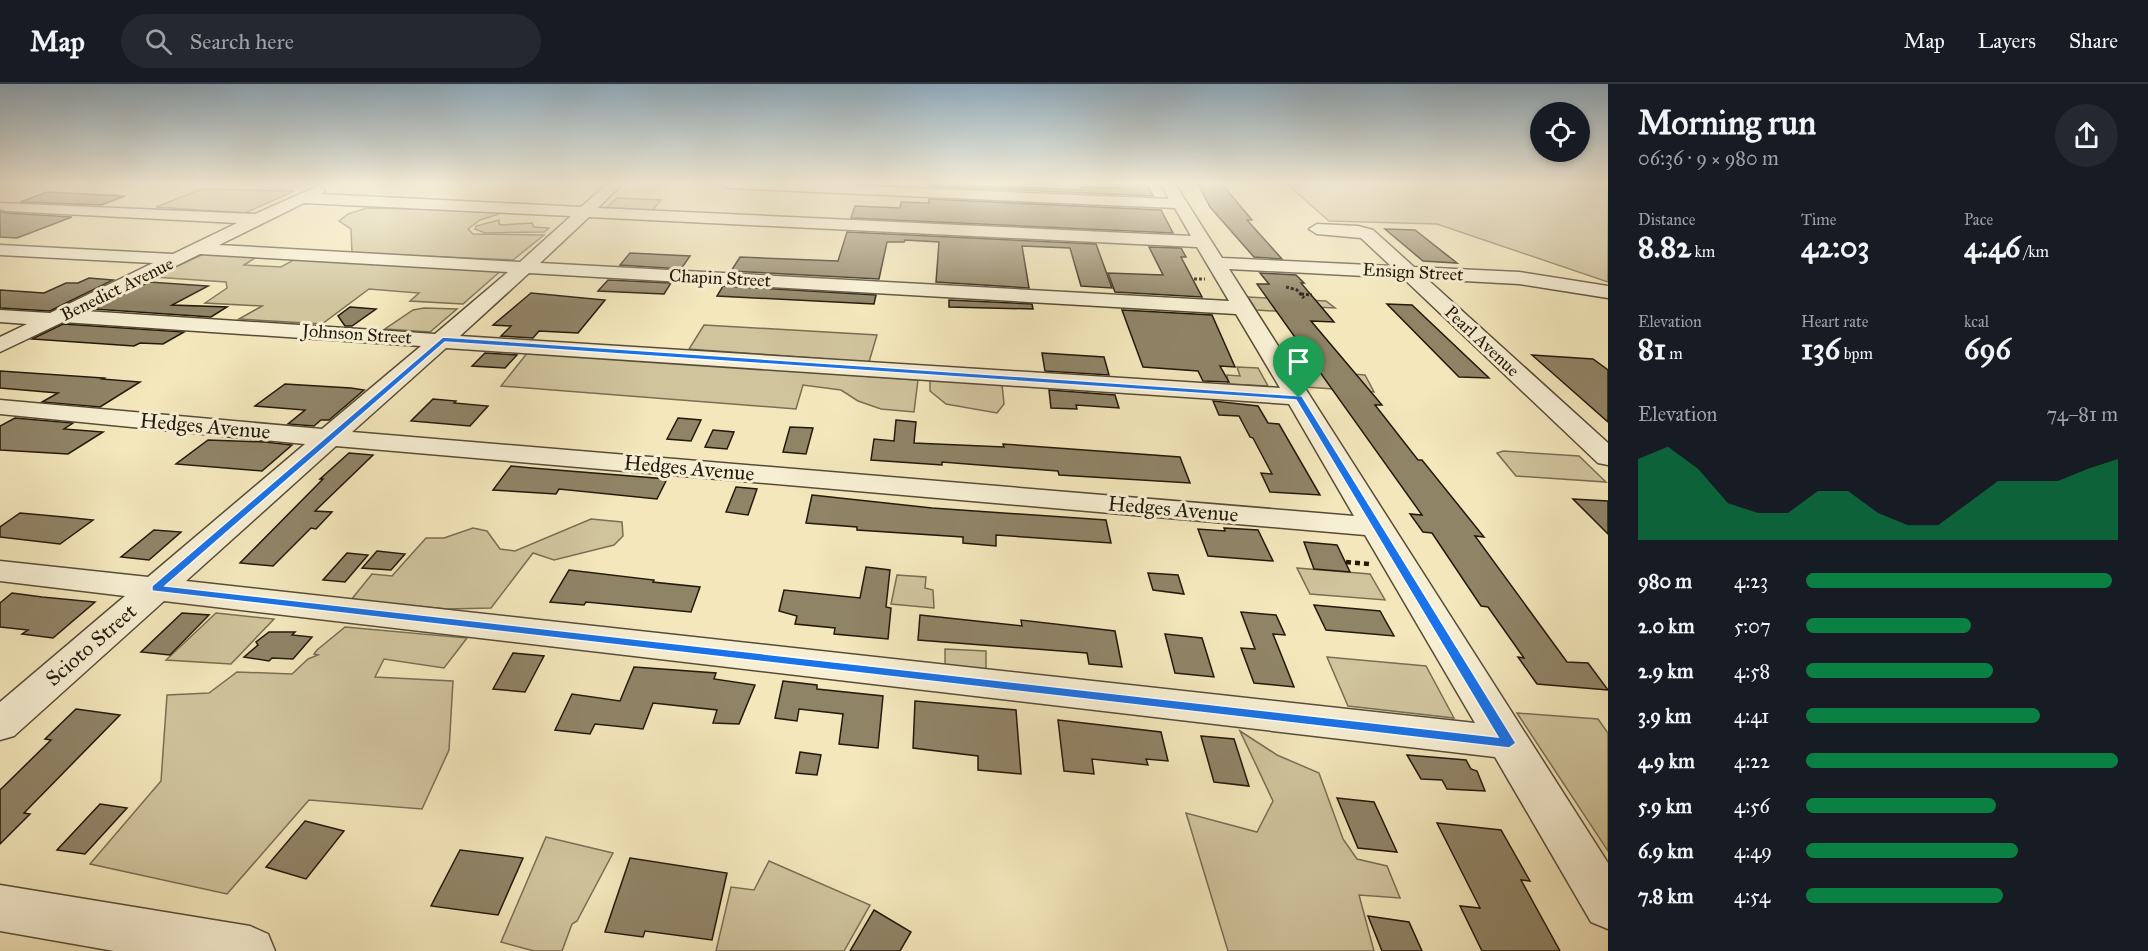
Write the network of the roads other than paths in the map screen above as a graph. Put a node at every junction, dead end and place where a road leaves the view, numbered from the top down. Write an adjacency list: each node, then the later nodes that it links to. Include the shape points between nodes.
1 (246, 224): 6 (street, Benedict Avenue)
2 (571, 224): 10 (street, Scioto Street)
3 (775, 224): 8 (street, Ensign Street)
4 (1193, 224): 8 (street)
5 (1317, 229): 11 (street, Pearl Avenue, via 1363,232)
6 (196, 249): 9 (street, Benedict Avenue); 10 (street, Chapin Street)
7 (0, 250): 9 (street)
8 (1210, 253): 11 (street, Ensign Street); 13 (street)
9 (176, 260): 15 (street, Benedict Avenue)
10 (525, 267): 13 (street, Chapin Street); 16 (street, Scioto Street)
11 (1408, 272): 12 (street, Ensign Street, via 1519,278); 21 (street, Pearl Avenue)
12 (1608, 292)
13 (1244, 308): 18 (street)
14 (0, 316): 15 (street, Johnson Street)
15 (57, 318): 16 (street, Johnson Street); 17 (street, Benedict Avenue)
16 (443, 340): 18 (street, Johnson Street); 20 (street, Scioto Street)
17 (0, 345)
18 (1299, 398): 22 (street)
19 (0, 407): 20 (street, Hedges Avenue)
20 (330, 438): 22 (street, Hedges Avenue); 24 (street, Scioto Street)
21 (1608, 457)
22 (1378, 527): 26 (street)
23 (0, 571): 24 (street)
24 (156, 588): 25 (street, Scioto Street); 26 (street)
25 (0, 724)
26 (1509, 743): 27 (street)
27 (1608, 906)
28 (0, 908): 29 (street)
29 (250, 951)

